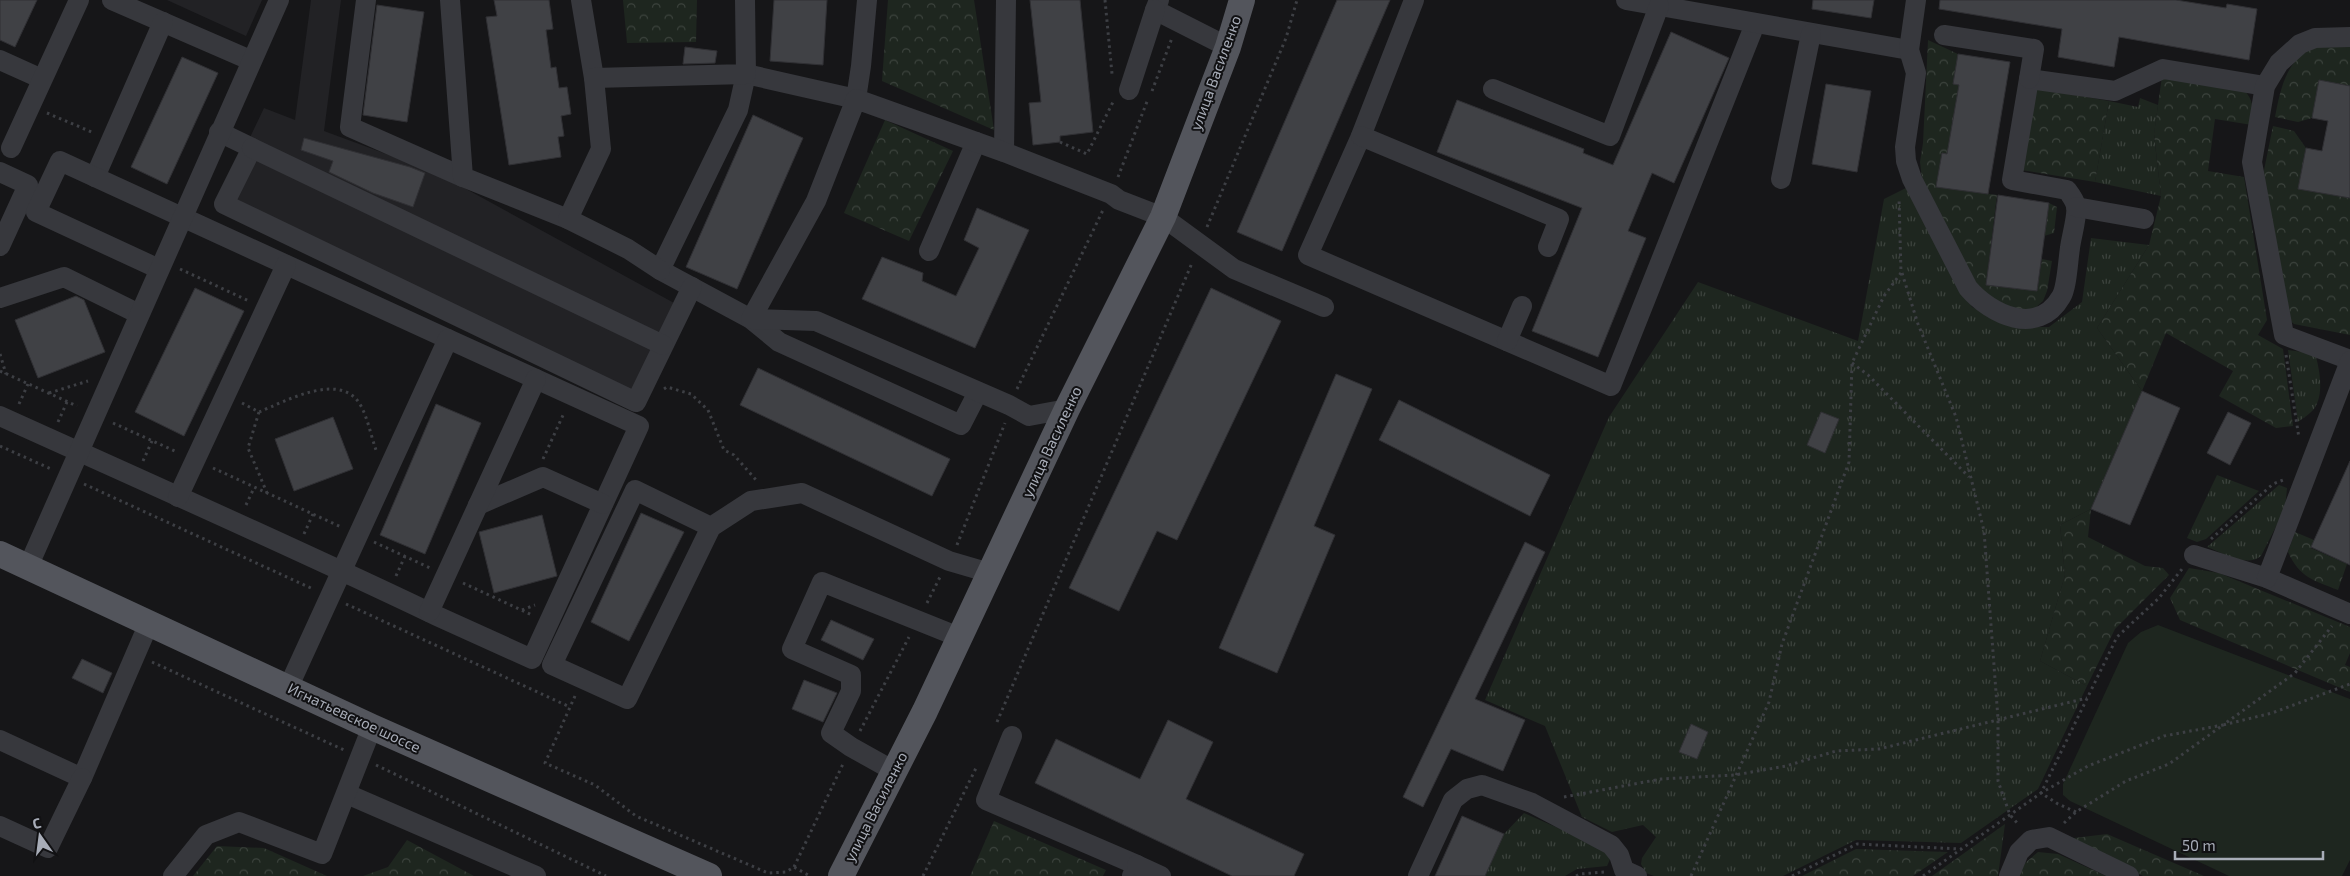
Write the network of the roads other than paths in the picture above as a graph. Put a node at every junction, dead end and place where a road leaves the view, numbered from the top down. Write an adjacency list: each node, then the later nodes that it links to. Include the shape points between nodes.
1 (79, 0): 27 (lane)
2 (112, 0): 16 (lane)
3 (279, 0): 24 (lane)
4 (366, 0): 41 (lane, via 350,127)
5 (450, 0): 41 (lane)
6 (581, 0): 26 (lane)
7 (745, 0): 25 (lane)
8 (866, 0): 32 (lane)
9 (1006, 0): 38 (lane)
10 (1242, 0): 21 (main road, улица Василенко)
11 (1414, 0): 34 (lane)
12 (1626, 0): 15 (lane)
13 (1916, 0): 22 (lane)
14 (1157, 5): 21 (lane, via 1179,22); 31 (lane)
15 (1660, 6): 17 (lane); 30 (lane, via 1610,136)
16 (163, 22): 24 (lane); 40 (lane)
17 (1755, 24): 18 (lane); 61 (lane, via 1611,386)
18 (1811, 34): 22 (lane); 42 (lane)
19 (1944, 35): 28 (lane, via 2034,49)
20 (2350, 37): 29 (lane, via 2314,38 2300,44 2279,63)
21 (1228, 47): 45 (main road, улица Василенко)
22 (1909, 50): 43 (lane, via 1916,74 1905,147 1906,161 1912,179 1968,288 1980,302 1992,310 2022,320 2036,319 2049,311 2062,296)
23 (0, 60): 27 (lane)
24 (250, 60): 33 (lane)
25 (746, 74): 26 (lane); 32 (lane); 53 (lane, via 738,110)
26 (594, 78): 46 (lane, via 601,149)
27 (42, 79): 36 (lane)
28 (2028, 79): 29 (lane, via 2115,91 2163,69); 43 (lane, via 2012,180 2067,190)
29 (2265, 86): 63 (lane, via 2252,162 2284,336)
30 (1493, 89)
31 (1122, 94)
32 (856, 99): 35 (lane); 59 (lane, via 816,201)
33 (219, 132): 37 (lane); 44 (lane)
34 (1361, 136): 49 (lane, via 1559,219); 61 (lane, via 1308,255)
35 (976, 142): 38 (lane); 50 (lane)
36 (11, 148)
37 (252, 148): 62 (lane); 62 (lane, via 224,204 636,402)
38 (1004, 152): 45 (lane)
39 (0, 172): 48 (lane, via 28,185)
40 (95, 177): 44 (lane); 51 (lane, via 60,161 36,212)
41 (463, 177): 46 (lane)
42 (1782, 179)
43 (2076, 207): 47 (lane)
44 (182, 217): 51 (lane); 52 (lane)
45 (1163, 217): 57 (lane, via 1234,269); 66 (main road, улица Василенко)
46 (568, 219): 53 (lane, via 628,248)
47 (2144, 219)
48 (0, 246)
49 (1548, 247)
50 (929, 251)
51 (161, 265): 58 (lane)
52 (286, 265): 60 (lane); 69 (lane)
53 (660, 270): 54 (lane)
54 (692, 287): 59 (lane); 62 (lane)
55 (0, 298): 58 (lane, via 64,276)
56 (1522, 306): 61 (lane)
57 (1324, 307)
58 (140, 314): 68 (lane)
59 (751, 319): 65 (lane, via 816,320); 65 (lane, via 779,342 961,425)
60 (448, 339): 64 (lane); 76 (lane)
61 (1507, 340)
62 (663, 345)
63 (2350, 360): 78 (lane)
64 (536, 379): 70 (lane, via 639,426); 71 (lane)
65 (978, 392): 66 (lane, via 1029,416)
66 (1067, 409): 77 (main road, улица Василенко)
67 (0, 416): 68 (lane)
68 (79, 452): 69 (lane); 75 (lane)
69 (178, 497): 76 (lane)
70 (603, 504): 71 (lane, via 543,477); 79 (lane, via 532,659)
71 (478, 505): 79 (lane)
72 (711, 526): 72 (lane, via 627,699 552,665 635,490); 77 (lane, via 751,501 802,493 949,561)
73 (0, 554): 75 (main road, Игнатьевское шоссе)
74 (2194, 555): 78 (lane)
75 (28, 567): 81 (main road, Игнатьевское шоссе)
76 (340, 571): 79 (lane); 83 (lane)
77 (990, 573): 82 (main road, улица Василенко)
78 (2267, 578): 80 (lane)
79 (429, 612)
80 (2347, 612)
81 (149, 623): 83 (main road, Игнатьевское шоссе); 88 (lane)
82 (959, 637): 87 (main road, улица Василенко); 87 (lane, via 822,582 792,649 852,675 851,691 831,733 851,748)
83 (288, 688): 84 (main road, Игнатьевское шоссе)
84 (372, 727): 89 (lane); 95 (main road, Игнатьевское шоссе)
85 (1003, 733): 91 (lane, via 986,800)
86 (0, 740): 88 (lane)
87 (894, 771): 96 (main road, улица Василенко)
88 (82, 778): 90 (lane, via 48,848)
89 (347, 794): 93 (lane, via 322,854 239,822 206,835); 94 (lane)
90 (0, 826)
91 (1135, 871): 97 (lane)
92 (1631, 873): 98 (lane, via 1611,845 1532,803 1482,786 1467,789 1453,800)
93 (173, 876)
94 (536, 876)
95 (709, 876)
96 (841, 876)
97 (1161, 876)
98 (1418, 876)
99 (2009, 876): 100 (lane, via 2020,852 2040,838)
100 (2129, 876)

